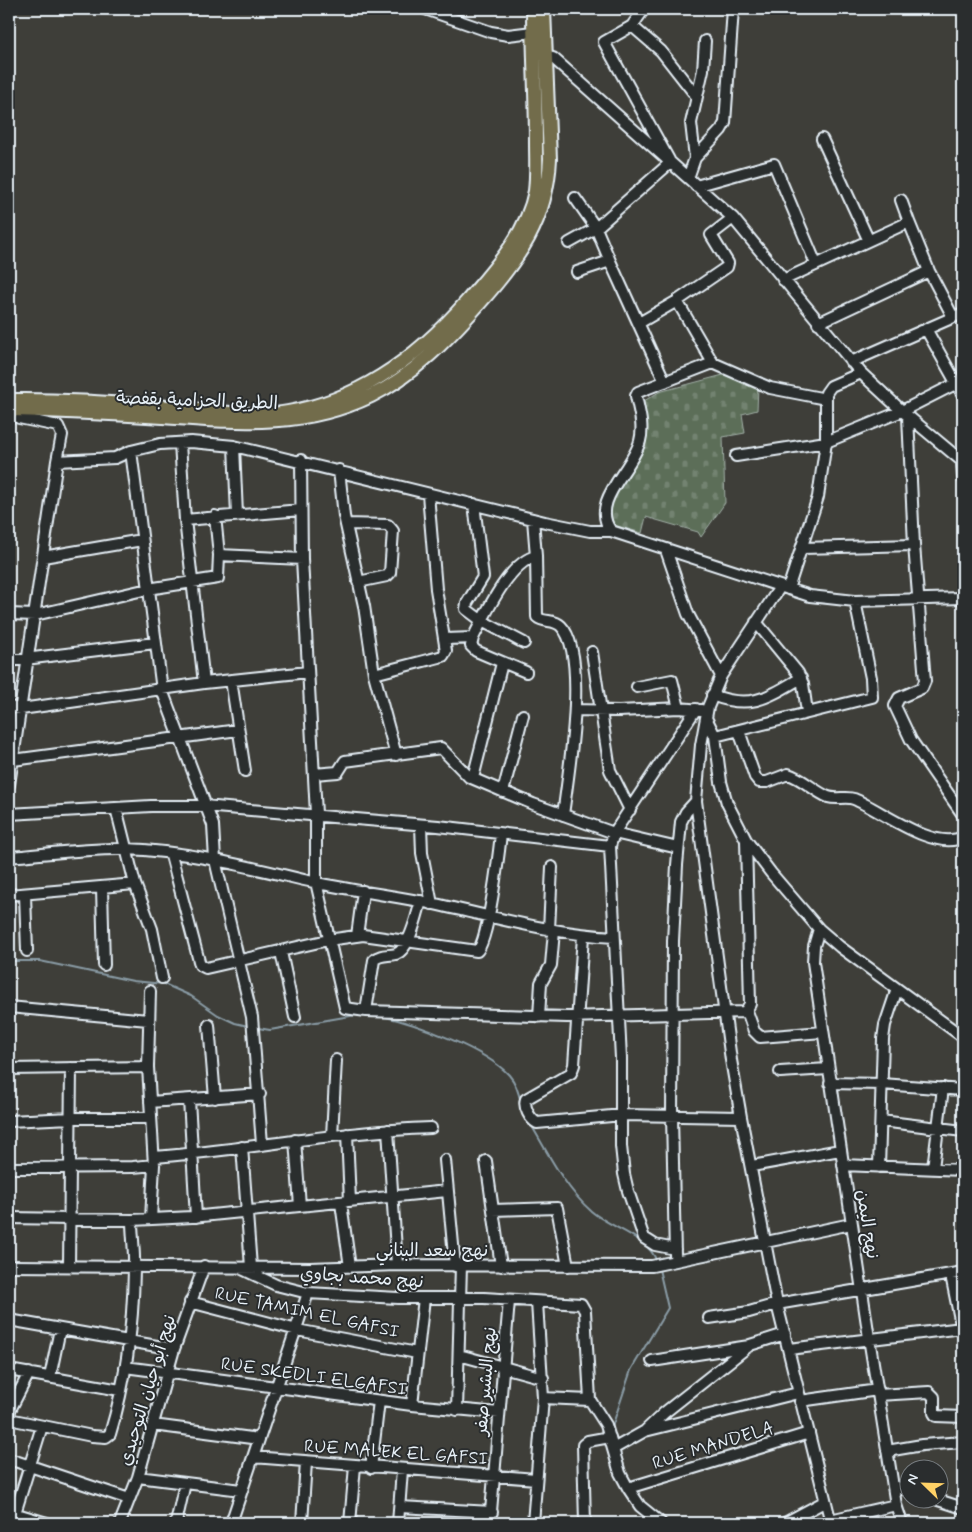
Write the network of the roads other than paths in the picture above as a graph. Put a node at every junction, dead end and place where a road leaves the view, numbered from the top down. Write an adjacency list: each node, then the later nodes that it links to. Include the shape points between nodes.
1 (425, 9): 6 (street)
2 (533, 9): 8 (main road, الطريق الحزامية بقفصة)
3 (544, 9): 10 (main road, الطريق الحزامية بقفصة)
4 (644, 9): 7 (street)
5 (733, 9): 13 (street, via 724,123)
6 (448, 13): 8 (street, via 491,32 508,35)
7 (632, 26): 11 (street, via 661,51); 14 (street, via 604,43)
8 (533, 32): 10 (main road, الطريق الحزامية بقفصة)
9 (705, 40): 11 (street)
10 (539, 55): 14 (street, via 553,58); 42 (main road, الطريق الحزامية بقفصة, via 536,173 534,192 523,223 506,253 456,314 411,356 387,373 342,396 286,412 236,412 57,399); 43 (main road, الطريق الحزامية بقفصة, via 550,158 543,206 534,227 510,267 464,321 430,355 392,384 327,413 282,421 246,422 59,411)
11 (697, 97): 13 (street, via 691,130)
12 (822, 139): 22 (street)
13 (695, 158): 15 (street)
14 (670, 163): 15 (street); 21 (street)
15 (688, 178): 16 (street)
16 (696, 186): 19 (street); 25 (street, via 773,163)
17 (575, 198): 21 (street)
18 (901, 200): 20 (street)
19 (733, 218): 28 (street); 29 (street, via 710,235 728,262 726,269)
20 (910, 222): 22 (street); 26 (street)
21 (596, 228): 23 (street); 24 (street)
22 (868, 239): 25 (street)
23 (569, 243)
24 (610, 261): 27 (street); 32 (street)
25 (816, 264): 28 (street)
26 (929, 271): 31 (street); 33 (street)
27 (577, 272)
28 (783, 280): 33 (street)
29 (677, 301): 32 (street); 36 (street)
30 (963, 313): 31 (street)
31 (953, 318): 34 (street)
32 (639, 323): 38 (street)
33 (818, 324): 35 (street)
34 (926, 329): 35 (street); 39 (street)
35 (851, 362): 37 (street)
36 (713, 363): 38 (street); 41 (street, via 770,388)
37 (861, 373): 41 (street, via 831,386); 44 (street)
38 (665, 382): 63 (street, via 636,394 642,434 635,457 606,499 606,517)
39 (960, 382): 40 (street); 44 (street)
40 (963, 395)
41 (826, 399): 45 (street)
42 (9, 400)
43 (9, 412): 51 (street, via 19,418 58,426 62,435)
44 (905, 414): 45 (street); 52 (street); 65 (street)
45 (826, 442): 49 (street); 66 (street, via 818,498)
46 (180, 443): 47 (street); 48 (street); 61 (street)
47 (234, 446): 50 (street); 58 (street)
48 (131, 451): 51 (street, via 115,458); 64 (street)
49 (736, 456)
50 (301, 460): 53 (street); 57 (street)
51 (57, 461): 70 (street)
52 (963, 462): 54 (street)
53 (339, 470): 55 (street); 62 (street)
54 (963, 478)
55 (428, 494): 56 (street); 84 (street, via 436,589)
56 (474, 504): 60 (street); 81 (street, via 483,578 465,607)
57 (301, 510): 58 (street); 71 (street)
58 (237, 515): 59 (street)
59 (214, 516): 61 (street); 68 (street)
60 (533, 519): 63 (street, via 590,531); 69 (street)
61 (185, 520): 73 (street)
62 (346, 524): 72 (street); 72 (street, via 388,525 393,528 390,573)
63 (612, 531): 67 (street)
64 (142, 540): 70 (street); 75 (street)
65 (914, 545): 66 (street); 77 (street)
66 (803, 548): 74 (street)
67 (666, 550): 74 (street); 94 (street, via 688,614)
68 (219, 555): 71 (street); 73 (street, via 218,578)
69 (536, 556): 81 (street, via 517,567); 104 (street, via 537,617 556,622 569,638 574,653)
70 (43, 557): 80 (street)
71 (302, 558): 91 (street)
72 (358, 582): 93 (street)
73 (192, 583): 75 (street); 97 (street)
74 (784, 588): 78 (street, via 825,599); 82 (street)
75 (148, 589): 80 (street); 85 (street)
76 (963, 598): 77 (street)
77 (920, 599): 78 (street); 128 (street, via 924,686 899,698 895,706 912,740)
78 (855, 601): 107 (street, via 873,695)
79 (9, 614): 80 (street)
80 (35, 615): 88 (street)
81 (482, 621): 83 (street); 86 (street)
82 (756, 622): 94 (street); 95 (street)
83 (472, 638): 84 (street); 90 (street, via 473,649)
84 (446, 639): 93 (street, via 443,656)
85 (155, 643): 88 (street); 99 (street)
86 (524, 643)
87 (592, 652): 106 (street)
88 (28, 660): 89 (street); 103 (street)
89 (9, 661)
90 (502, 663): 92 (street); 118 (street)
91 (308, 672): 96 (street); 117 (street)
92 (526, 672)
93 (374, 674): 114 (street)
94 (721, 676): 100 (street)
95 (801, 678): 100 (street, via 772,694 742,703); 107 (street)
96 (231, 680): 97 (street); 110 (street)
97 (204, 683): 99 (street)
98 (637, 687): 102 (street, via 672,680)
99 (162, 690): 103 (street); 113 (street)
100 (712, 695): 108 (street)
101 (9, 708): 103 (street)
102 (679, 708): 105 (street); 106 (street)
103 (21, 709): 115 (street)
104 (575, 710): 106 (street); 127 (street)
105 (696, 710): 108 (street); 124 (street)
106 (602, 711): 124 (street, via 610,770)
107 (807, 712): 111 (street)
108 (707, 715): 112 (street); 121 (street)
109 (523, 716): 120 (street)
110 (238, 730): 113 (street); 116 (street)
111 (739, 731): 112 (street); 132 (street, via 759,782 788,774 826,796 838,800 854,799 915,832 939,838)
112 (715, 736): 133 (street, via 720,782)
113 (179, 739): 115 (street); 122 (street)
114 (396, 755): 117 (street, via 345,761 338,772); 118 (street, via 441,748 465,774)
115 (13, 760): 119 (street)
116 (244, 771)
117 (314, 774): 126 (street)
118 (473, 778): 120 (street)
119 (9, 785)
120 (504, 792): 127 (street)
121 (696, 801): 135 (street, via 683,817); 167 (street)
122 (204, 806): 123 (street); 126 (street); 139 (street, via 212,826)
123 (116, 808): 125 (street); 136 (street)
124 (630, 810): 131 (street)
125 (9, 814)
126 (316, 814): 129 (street); 141 (street)
127 (563, 815): 131 (street)
128 (963, 815)
129 (421, 825): 130 (street); 148 (street, via 422,853)
130 (501, 834): 134 (street); 149 (street)
131 (614, 834): 134 (street); 135 (street)
132 (963, 837)
133 (746, 840): 150 (street); 165 (street, via 750,982)
134 (610, 846): 154 (street)
135 (678, 848): 168 (street)
136 (126, 849): 137 (street); 138 (street); 142 (street)
137 (171, 854): 139 (street); 159 (street, via 200,965 206,968)
138 (9, 857)
139 (215, 860): 141 (street); 159 (street)
140 (552, 867): 151 (street)
141 (316, 882): 144 (street); 155 (street)
142 (135, 884): 143 (street); 161 (street, via 152,929)
143 (102, 888): 145 (street); 160 (street)
144 (363, 891): 147 (street); 152 (street)
145 (25, 894): 146 (street); 157 (street)
146 (9, 895)
147 (421, 901): 148 (street); 156 (street)
148 (432, 904): 149 (street)
149 (489, 917): 151 (street); 156 (street, via 482,946 477,951)
150 (819, 928): 162 (street); 175 (street, نهج اليمن, via 813,962)
151 (552, 930): 153 (street); 171 (street, via 551,965 541,979)
152 (356, 936): 155 (street); 156 (street, via 379,936)
153 (583, 936): 154 (street); 172 (street)
154 (614, 937): 169 (street)
155 (328, 940): 158 (street); 166 (street, via 344,1006 352,1011)
156 (407, 942): 166 (street, via 399,953 374,960)
157 (27, 951)
158 (280, 952): 159 (street); 170 (street)
159 (240, 962): 187 (street, via 255,1035)
160 (104, 965)
161 (162, 978)
162 (896, 989): 176 (street); 184 (street, via 885,1025)
163 (150, 992): 173 (street)
164 (9, 1007): 173 (street)
165 (747, 1011): 167 (street); 175 (street, via 754,1031 760,1037)
166 (366, 1012): 171 (street)
167 (725, 1013): 168 (street); 193 (street)
168 (673, 1015): 169 (street); 192 (street)
169 (618, 1016): 172 (street); 191 (street)
170 (295, 1017)
171 (539, 1017): 172 (street)
172 (579, 1017): 191 (street, via 573,1070 526,1099 525,1105 536,1123)
173 (148, 1020): 178 (street)
174 (209, 1025): 188 (street)
175 (823, 1032): 181 (street, نهج اليمن)
176 (963, 1037)
177 (336, 1060): 203 (street)
178 (148, 1067): 179 (street); 190 (street)
179 (71, 1068): 180 (street); 194 (street)
180 (9, 1069)
181 (828, 1069): 182 (street); 183 (street, نهج اليمن)
182 (780, 1072)
183 (830, 1083): 184 (street); 207 (street, نهج اليمن)
184 (882, 1084): 185 (street); 196 (street)
185 (943, 1088): 186 (street); 199 (street)
186 (963, 1090)
187 (260, 1094): 188 (street); 205 (street)
188 (215, 1098): 189 (street)
189 (189, 1100): 190 (street); 208 (street, via 190,1139)
190 (150, 1102): 195 (street)
191 (622, 1115): 192 (street); 232 (street, via 624,1174 641,1231 649,1242)
192 (672, 1116): 193 (street); 232 (street)
193 (741, 1117): 213 (street)
194 (70, 1118): 195 (street); 197 (street); 214 (street)
195 (151, 1118): 210 (street)
196 (881, 1120): 199 (street); 215 (street)
197 (9, 1121)
198 (431, 1128): 200 (street)
199 (939, 1128): 201 (street); 217 (street)
200 (388, 1130): 202 (street); 220 (street)
201 (963, 1131)
202 (347, 1134): 203 (street); 221 (street)
203 (332, 1136): 204 (street)
204 (295, 1140): 205 (street); 222 (street)
205 (262, 1144): 206 (street)
206 (242, 1147): 208 (street); 224 (street)
207 (840, 1150): 212 (street, نهج اليمن); 213 (street)
208 (194, 1154): 210 (street); 225 (street)
209 (445, 1160): 219 (street)
210 (154, 1161): 214 (street, via 133,1167); 228 (street)
211 (486, 1161): 223 (street)
212 (842, 1165): 215 (street); 230 (street, نهج اليمن)
213 (752, 1166): 231 (street)
214 (71, 1167): 216 (street); 227 (street)
215 (879, 1167): 217 (street)
216 (9, 1168)
217 (933, 1168): 218 (street)
218 (963, 1170)
219 (447, 1191): 220 (street); 238 (street)
220 (391, 1197): 221 (street); 237 (street)
221 (346, 1202): 222 (street); 243 (street)
222 (300, 1206): 224 (street)
223 (493, 1210): 239 (street); 240 (street, via 557,1208)
224 (247, 1212): 225 (street); 242 (street)
225 (196, 1217): 228 (street)
226 (9, 1218): 227 (street)
227 (69, 1218): 229 (street); 235 (street)
228 (151, 1219): 229 (street)
229 (132, 1220): 244 (street)
230 (851, 1224): 231 (street, نهج سعد البناني); 247 (street, نهج اليمن)
231 (767, 1242): 233 (street, نهج سعد البناني); 254 (street)
232 (675, 1250): 233 (street)
233 (671, 1262): 240 (street, نهج سعد البناني, via 652,1266)
234 (9, 1266): 235 (street, نهج سعد البناني)
235 (69, 1266): 244 (street, نهج سعد البناني)
236 (204, 1266): 241 (street, نهج سعد البناني); 244 (street, نهج سعد البناني); 252 (street, نهج أبو حيان التوحيدي)
237 (397, 1266): 238 (street, نهج سعد البناني); 243 (street, نهج سعد البناني)
238 (458, 1266): 239 (street, نهج سعد البناني); 250 (street)
239 (501, 1266): 240 (street, نهج سعد البناني)
240 (568, 1266)
241 (237, 1267): 242 (street, نهج سعد البناني); 248 (street, نهج محمد بجاوي, via 276,1284)
242 (251, 1267): 243 (street, نهج سعد البناني)
243 (350, 1267)
244 (134, 1268): 262 (street)
245 (963, 1272): 246 (street)
246 (951, 1275): 247 (street); 259 (street)
247 (862, 1290): 254 (street); 261 (street, نهج اليمن)
248 (308, 1293): 249 (street, نهج محمد بجاوي); 258 (street)
249 (424, 1298): 250 (street, نهج محمد بجاوي); 266 (street)
250 (460, 1299): 251 (street, نهج محمد بجاوي); 267 (street)
251 (509, 1301): 253 (street, نهج محمد بجاوي); 270 (street, نهج البشير صفر)
252 (190, 1302): 258 (street, RUE TAMIM EL GAFSI); 264 (street, نهج أبو حيان التوحيدي)
253 (538, 1302): 275 (street); 281 (street, نهج محمد بجاوي, via 577,1303 584,1307)
254 (777, 1304): 255 (street); 260 (street)
255 (709, 1318)
256 (9, 1320): 257 (street)
257 (60, 1329): 262 (street); 274 (street)
258 (297, 1330): 266 (street, RUE TAMIM EL GAFSI); 276 (street)
259 (963, 1331): 261 (street)
260 (785, 1334): 263 (street); 265 (street)
261 (869, 1338): 265 (street); 278 (street, نهج اليمن)
262 (129, 1340): 264 (street); 269 (street)
263 (750, 1346): 268 (street); 291 (street, via 664,1413)
264 (174, 1349): 273 (street, نهج أبو حيان التوحيدي)
265 (789, 1349): 279 (street)
266 (418, 1353): 283 (street)
267 (459, 1355): 270 (street); 284 (street)
268 (652, 1361)
269 (125, 1367): 273 (street, RUE SKEDLI ELGAFSI); 277 (street)
270 (504, 1367): 275 (street); 286 (street, نهج البشير صفر)
271 (9, 1370): 272 (street)
272 (29, 1373): 274 (street); 285 (street)
273 (167, 1373): 276 (street, RUE SKEDLI ELGAFSI); 289 (street, نهج أبو حيان التوحيدي)
274 (50, 1377): 277 (street)
275 (543, 1378): 280 (street)
276 (278, 1387): 282 (street, RUE SKEDLI ELGAFSI); 294 (street)
277 (120, 1390): 290 (street, via 110,1434 106,1437)
278 (878, 1392): 279 (street); 287 (street, via 929,1392 934,1397 936,1416); 297 (street, نهج اليمن)
279 (799, 1396): 291 (street); 292 (street)
280 (543, 1398): 281 (street); 307 (street)
281 (590, 1400): 293 (street)
282 (379, 1401): 283 (street, RUE SKEDLI ELGAFSI); 303 (street)
283 (412, 1405): 284 (street, RUE SKEDLI ELGAFSI)
284 (457, 1410): 286 (street, RUE SKEDLI ELGAFSI)
285 (9, 1412)
286 (499, 1413): 305 (street, نهج البشير صفر)
287 (963, 1417)
288 (9, 1419): 290 (street)
289 (153, 1425): 294 (street); 306 (street, نهج أبو حيان التوحيدي)
290 (42, 1426): 301 (street)
291 (645, 1432): 296 (street)
292 (809, 1433): 310 (street, RUE MANDELA); 314 (street)
293 (610, 1437): 296 (street); 332 (street, via 583,1445)
294 (259, 1439): 298 (street)
295 (963, 1442): 297 (street)
296 (613, 1449): 310 (street)
297 (887, 1451): 309 (street, نهج اليمن)
298 (253, 1457): 300 (street, RUE MALEK EL GAFSI); 312 (street)
299 (9, 1458): 301 (street)
300 (306, 1462): 302 (street, RUE MALEK EL GAFSI); 327 (street)
301 (29, 1465): 313 (street); 320 (street)
302 (355, 1466): 303 (street, RUE MALEK EL GAFSI); 328 (street)
303 (372, 1468): 304 (street, RUE MALEK EL GAFSI)
304 (402, 1470): 305 (street, RUE MALEK EL GAFSI); 317 (street)
305 (494, 1476): 307 (street, RUE MALEK EL GAFSI); 319 (street, نهج البشير صفر)
306 (138, 1477): 308 (street); 313 (street, نهج أبو حيان التوحيدي)
307 (536, 1480): 331 (street)
308 (185, 1483): 312 (street); 325 (street)
309 (893, 1486): 311 (street); 316 (street, نهج اليمن)
310 (628, 1488): 333 (street, via 640,1506)
311 (900, 1488)
312 (241, 1490): 326 (street)
313 (129, 1499): 324 (street, نهج أبو حيان التوحيدي)
314 (824, 1502): 322 (street); 334 (street)
315 (950, 1504): 318 (street)
316 (896, 1505): 321 (street); 335 (street, نهج اليمن)
317 (400, 1506): 319 (street); 329 (street)
318 (963, 1508)
319 (492, 1512): 330 (street, نهج البشير صفر)
320 (12, 1516): 323 (street)
321 (861, 1519): 322 (street)
322 (830, 1522)
323 (47, 1523)
324 (120, 1523)
325 (176, 1523)
326 (232, 1523)
327 (302, 1523)
328 (350, 1523)
329 (398, 1523)
330 (490, 1523)
331 (533, 1523)
332 (585, 1523)
333 (661, 1523)
334 (784, 1523)
335 (902, 1523)

